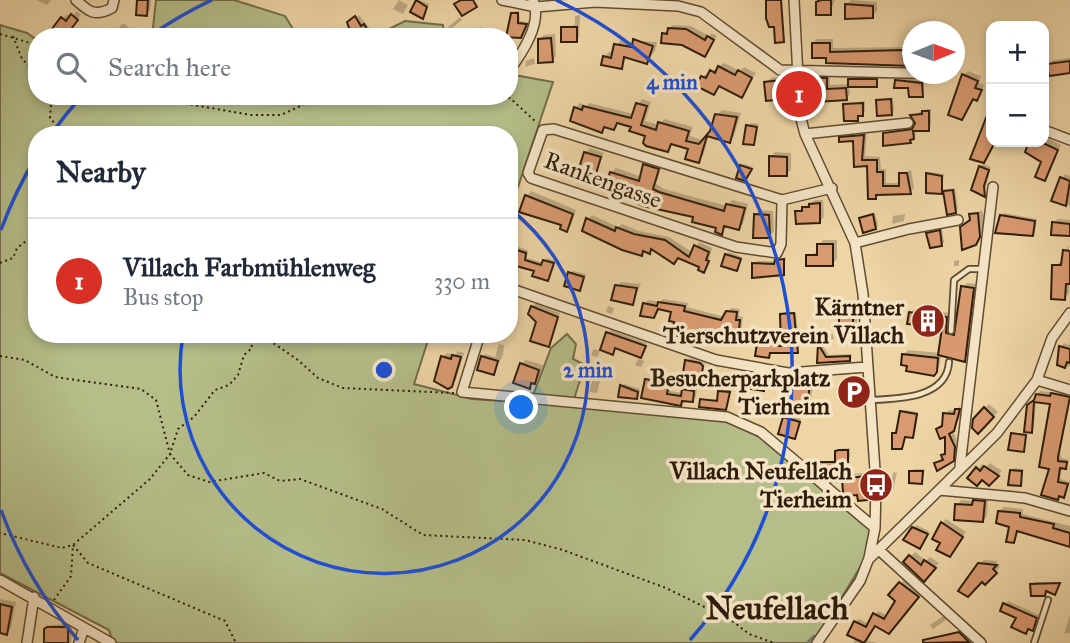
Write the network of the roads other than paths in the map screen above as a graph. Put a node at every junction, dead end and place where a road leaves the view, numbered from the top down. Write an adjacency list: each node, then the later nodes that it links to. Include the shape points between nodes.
1 (76, 0): 2 (street, via 89,13 100,14 111,8)
2 (114, 0)
3 (502, 0): 5 (street)
4 (794, 0): 7 (street)
5 (535, 4): 6 (street, via 529,41); 7 (street, via 678,6 701,12 780,70)
6 (518, 58)
7 (798, 71): 8 (street); 11 (street)
8 (902, 73)
9 (908, 123): 11 (street)
10 (1049, 132): 12 (street)
11 (805, 134): 14 (street)
12 (1070, 140)
13 (993, 187): 18 (street)
14 (832, 188): 15 (street); 17 (street)
15 (782, 200): 15 (street, Rankengasse, via 582,137 543,130 528,173 531,178 736,247 777,253)
16 (958, 220): 17 (street)
17 (855, 243): 24 (street)
18 (982, 269): 21 (lane, via 969,269 954,280); 29 (street)
19 (518, 291): 24 (street, via 716,360 788,373)
20 (1070, 313): 26 (street, via 1052,338)
21 (951, 331)
22 (477, 343): 32 (street, via 462,392 727,416 761,432)
23 (949, 362): 28 (lane, via 948,374 937,386 914,396)
24 (867, 367): 28 (street)
25 (853, 379): 28 (lane, via 854,396)
26 (1037, 380): 27 (street); 29 (street, via 997,433)
27 (1070, 390)
28 (869, 397): 32 (street)
29 (960, 466): 30 (street)
30 (939, 490): 31 (street, via 1025,498); 33 (street)
31 (1070, 511)
32 (876, 528): 34 (street)
33 (878, 550): 34 (street); 43 (street)
34 (869, 558): 42 (street, via 860,582)
35 (0, 580): 36 (street)
36 (34, 597): 38 (street); 39 (street)
37 (1048, 600): 44 (lane)
38 (83, 628): 40 (street); 41 (street)
39 (27, 643)
40 (79, 643)
41 (111, 643)
42 (817, 643)
43 (981, 643)
44 (1034, 643)

